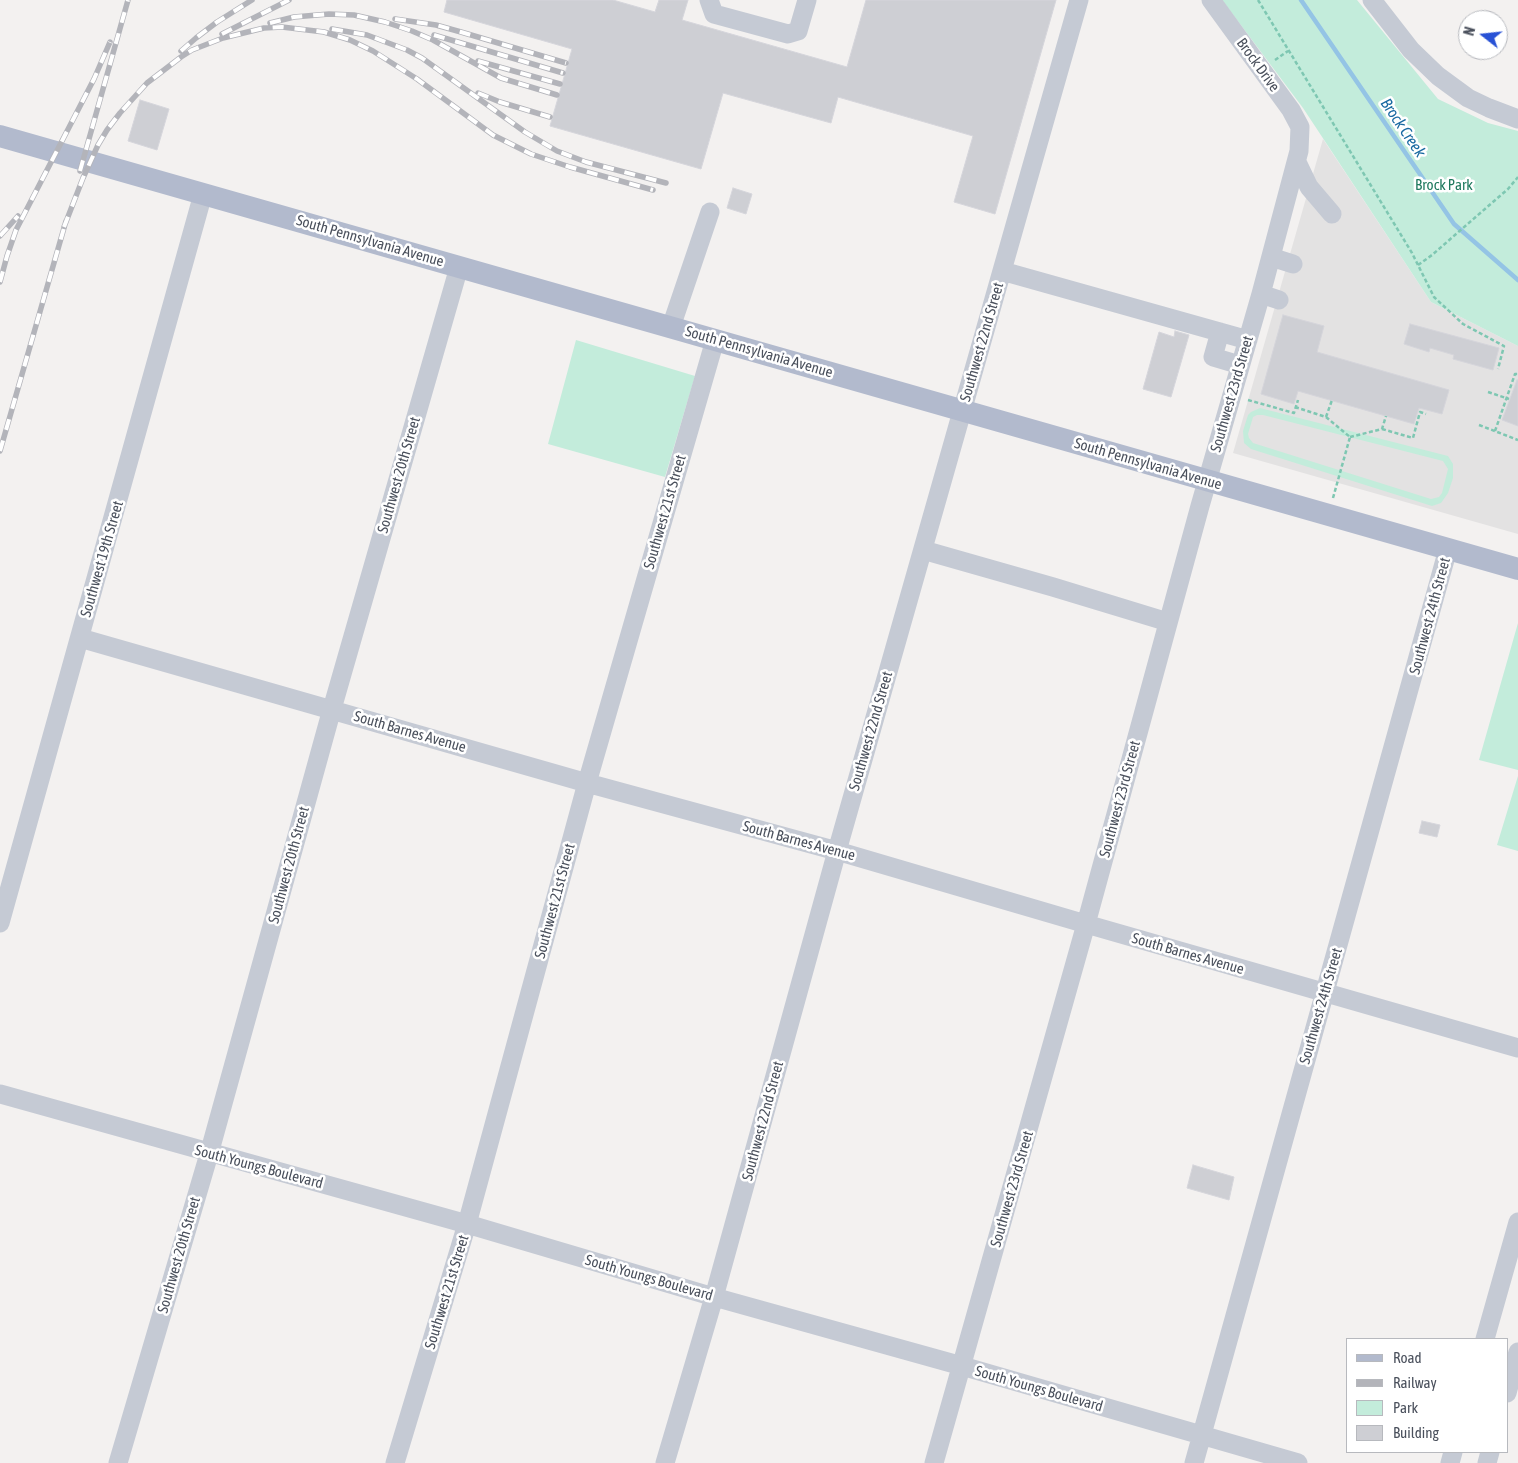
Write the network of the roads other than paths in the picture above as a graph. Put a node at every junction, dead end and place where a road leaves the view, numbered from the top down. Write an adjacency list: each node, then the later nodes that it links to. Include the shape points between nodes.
1 (709, 0): 2 (street, via 714,14 788,34 798,31)
2 (807, 0)
3 (1079, 0): 16 (street, Southwest 22nd Street)
4 (1211, 0): 7 (street, Brock Drive, via 1291,110)
5 (1372, 0): 6 (street, via 1411,50 1438,76 1468,98)
6 (1518, 119)
7 (1301, 133): 9 (street, Southwest 23rd Street)
8 (0, 136): 10 (main road, South Pennsylvania Avenue)
9 (1297, 162): 12 (street, via 1309,187); 13 (street, Southwest 23rd Street)
10 (204, 194): 15 (main road, South Pennsylvania Avenue); 30 (street, Southwest 19th Street)
11 (710, 212): 19 (street)
12 (1332, 214)
13 (1271, 257): 14 (street); 17 (street, Southwest 23rd Street)
14 (1293, 264)
15 (459, 267): 19 (main road, South Pennsylvania Avenue); 31 (street, Southwest 20th Street)
16 (1002, 271): 20 (street, via 1042,285 1073,286); 24 (street, Southwest 22nd Street)
17 (1261, 294): 18 (street); 22 (street, Southwest 23rd Street)
18 (1279, 300)
19 (671, 327): 21 (main road, South Pennsylvania Avenue)
20 (1220, 332): 22 (street); 23 (street, via 1213,357)
21 (715, 340): 24 (main road, South Pennsylvania Avenue); 32 (street, Southwest 21st Street)
22 (1248, 340): 23 (street, Southwest 23rd Street)
23 (1240, 365): 25 (street, Southwest 23rd Street)
24 (962, 410): 25 (main road, South Pennsylvania Avenue); 27 (street, Southwest 22nd Street)
25 (1207, 480): 26 (main road, South Pennsylvania Avenue); 29 (street, Southwest 23rd Street)
26 (1448, 549): 28 (main road, South Pennsylvania Avenue); 36 (street, Southwest 24th Street)
27 (923, 550): 29 (street); 33 (street, Southwest 22nd Street)
28 (1518, 569)
29 (1168, 622): 35 (street, Southwest 23rd Street)
30 (80, 638): 31 (street, South Barnes Avenue); 34 (street, Southwest 19th Street)
31 (332, 709): 32 (street, South Barnes Avenue); 39 (street, Southwest 20th Street)
32 (587, 783): 33 (street, South Barnes Avenue); 41 (street, Southwest 21st Street)
33 (837, 851): 35 (street, South Barnes Avenue); 42 (street, Southwest 22nd Street)
34 (0, 923)
35 (1086, 924): 36 (street, South Barnes Avenue); 45 (street, Southwest 23rd Street)
36 (1325, 993): 37 (street, South Barnes Avenue); 47 (street, Southwest 24th Street)
37 (1518, 1048)
38 (0, 1094): 39 (street, South Youngs Boulevard)
39 (209, 1154): 41 (street, South Youngs Boulevard); 48 (street, Southwest 20th Street)
40 (1518, 1222): 43 (street)
41 (467, 1224): 42 (street, South Youngs Boulevard); 49 (street, Southwest 21st Street)
42 (714, 1297): 45 (street, South Youngs Boulevard); 50 (street, Southwest 22nd Street)
43 (1485, 1338)
44 (1518, 1352): 46 (street)
45 (962, 1366): 47 (street, South Youngs Boulevard); 51 (street, Southwest 23rd Street)
46 (1508, 1389)
47 (1201, 1436): 52 (street, Southwest 24th Street); 53 (street, South Youngs Boulevard)
48 (118, 1463)
49 (396, 1463)
50 (665, 1463)
51 (934, 1463)
52 (1194, 1463)
53 (1298, 1463)

